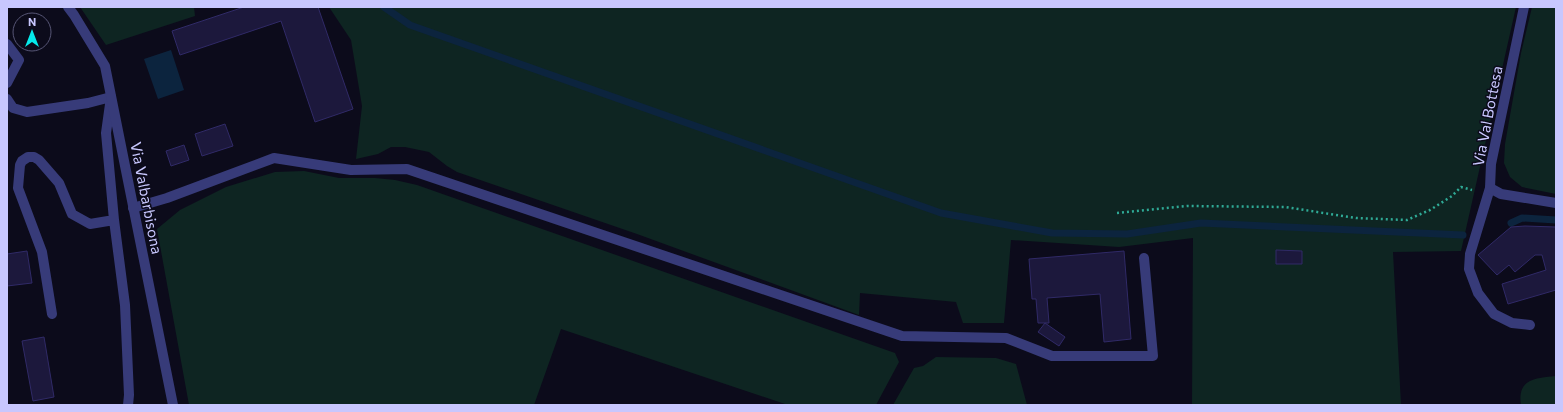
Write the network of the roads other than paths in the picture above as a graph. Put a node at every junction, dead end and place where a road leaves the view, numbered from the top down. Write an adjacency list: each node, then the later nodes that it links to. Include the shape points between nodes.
1 (68, 7): 5 (street, Via Valbarbisona, via 105,66)
2 (1524, 7): 7 (street, Via Val Bottesa, via 1491,164)
3 (7, 44): 4 (street, via 19,60)
4 (7, 83)
5 (111, 97): 6 (street, via 27,112 13,108); 9 (street, Via Valbarbisona); 10 (street, via 106,133)
6 (7, 99)
7 (1490, 188): 8 (street, Via Val Bottesa, via 1502,194); 13 (street, via 1470,254 1468,269 1478,293 1494,314 1512,323)
8 (1556, 203)
9 (133, 208): 11 (street, via 274,158 351,170 407,169 902,336 1006,338 1052,356 1153,356); 15 (street, Via Valbarbisona)
10 (114, 220): 12 (street, via 90,224 72,214 59,183 39,160 28,157 22,160 18,188 42,252); 14 (street, via 125,305)
11 (1144, 258)
12 (52, 314)
13 (1530, 325)
14 (128, 405)
15 (173, 405)

